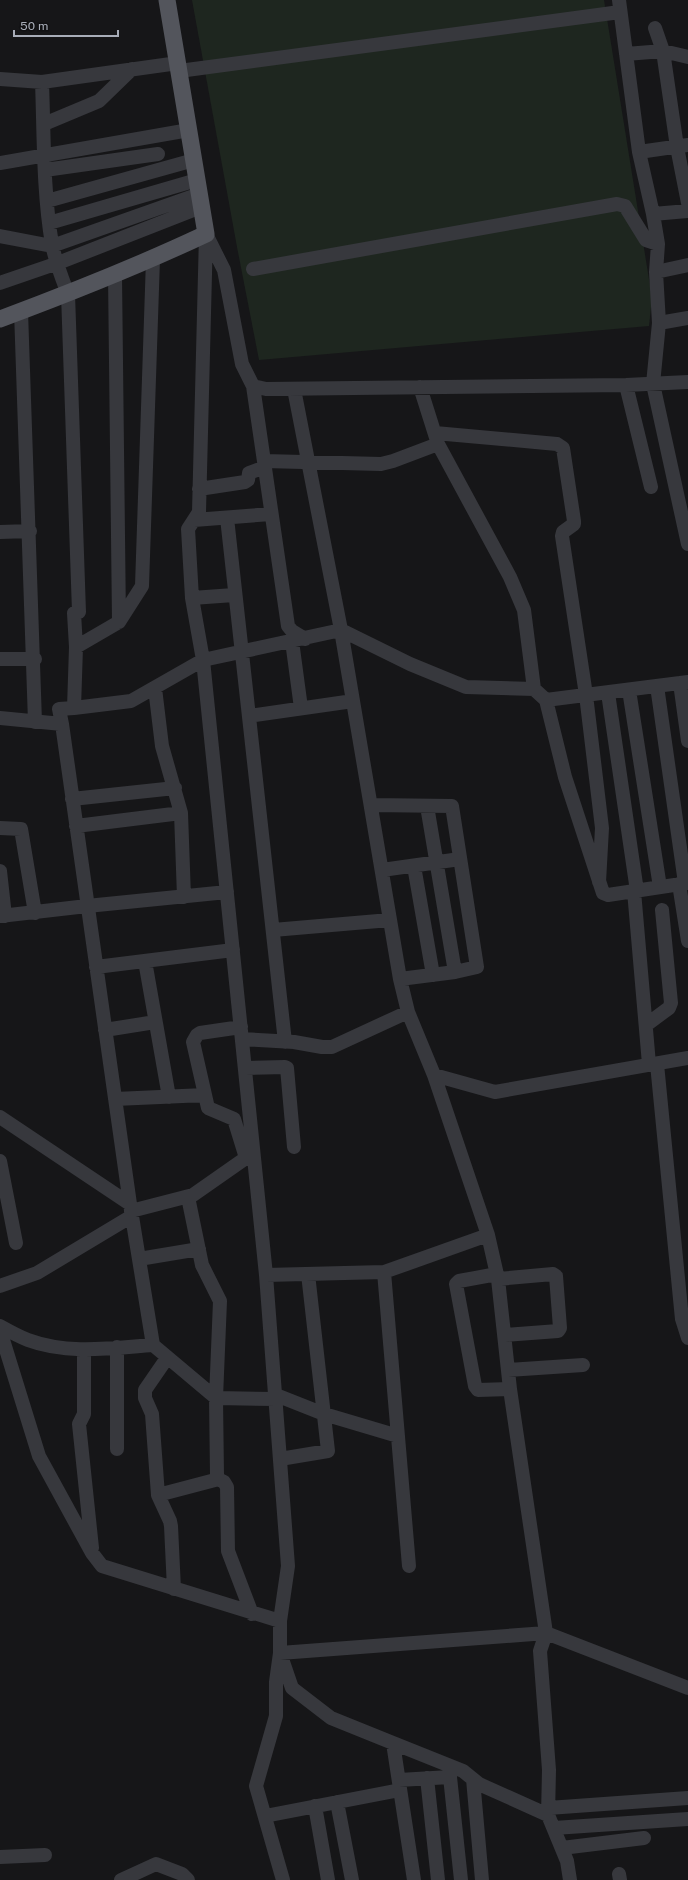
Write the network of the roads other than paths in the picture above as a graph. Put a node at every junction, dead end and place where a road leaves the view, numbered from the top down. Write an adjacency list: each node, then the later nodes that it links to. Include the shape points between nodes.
1 (167, 0): 7 (main road)
2 (619, 6): 5 (street); 7 (street)
3 (655, 28): 4 (street)
4 (663, 51): 5 (street); 6 (street); 13 (street)
5 (626, 54): 14 (street)
6 (688, 57)
7 (178, 67): 8 (street); 12 (main road)
8 (132, 69): 10 (street); 11 (street, via 99,101)
9 (0, 79): 10 (street)
10 (42, 82): 11 (street)
11 (44, 124): 16 (street)
12 (189, 130): 16 (street); 17 (main road)
13 (682, 146): 14 (street); 21 (street)
14 (639, 152): 24 (street)
15 (158, 154): 19 (street)
16 (44, 155): 18 (street); 19 (street)
17 (194, 160): 20 (main road); 22 (street)
18 (0, 163)
19 (45, 170): 22 (street)
20 (199, 194): 25 (street); 26 (main road); 29 (street); 31 (street)
21 (687, 195)
22 (47, 201): 25 (street)
23 (688, 211): 24 (street)
24 (653, 214): 28 (street)
25 (49, 223): 29 (street)
26 (206, 234): 30 (main road); 45 (street, via 224,270 242,364); 52 (street)
27 (0, 236): 29 (street)
28 (658, 244): 33 (street, via 646,240 625,206 617,204); 34 (street)
29 (52, 246): 31 (street)
30 (153, 259): 35 (main road); 61 (street, via 142,586)
31 (58, 263): 36 (street); 37 (street)
32 (688, 265): 34 (street)
33 (253, 269)
34 (656, 272): 41 (street)
35 (115, 275): 37 (main road); 61 (street)
36 (0, 282)
37 (68, 294): 38 (main road); 64 (street, via 80,612 74,613)
38 (22, 311): 40 (main road); 56 (street)
39 (688, 318): 41 (street)
40 (0, 319)
41 (659, 323): 44 (street)
42 (688, 382): 44 (street)
43 (626, 384): 44 (street); 46 (street); 51 (street)
44 (652, 384): 58 (street)
45 (253, 386): 47 (street, via 266,389); 50 (street)
46 (420, 387): 47 (street); 48 (street)
47 (294, 389): 49 (street)
48 (436, 439): 49 (street, via 393,461 381,464); 72 (street, via 510,578 524,610); 75 (street, via 557,444 563,448 574,524 563,532 562,536)
49 (308, 461): 50 (street); 62 (street)
50 (264, 464): 52 (street, via 249,473 245,482); 53 (street)
51 (651, 487)
52 (200, 489): 55 (street, via 199,512)
53 (272, 514): 54 (street); 63 (street, via 288,626)
54 (227, 518): 55 (street); 59 (street)
55 (194, 520): 60 (street, via 188,529)
56 (30, 531): 57 (street); 67 (street)
57 (0, 532)
58 (688, 544)
59 (234, 595): 60 (street); 65 (street)
60 (192, 598): 68 (street)
61 (119, 622): 64 (street)
62 (341, 630): 63 (street); 72 (street, via 410,664 466,687); 77 (street)
63 (298, 640): 65 (street); 79 (street)
64 (76, 647): 78 (street)
65 (242, 651): 68 (street); 80 (street)
66 (0, 659): 67 (street)
67 (35, 659): 82 (street)
68 (203, 660): 71 (street); 103 (street)
69 (684, 683): 70 (street); 84 (street)
70 (657, 686): 73 (street); 100 (street)
71 (155, 688): 78 (street, via 131,701); 87 (street, via 162,746)
72 (534, 689): 76 (street)
73 (630, 690): 74 (street); 85 (street)
74 (608, 692): 75 (street); 86 (street)
75 (586, 695): 76 (street); 99 (street, via 602,828)
76 (546, 700): 99 (street, via 565,777)
77 (353, 701): 79 (street); 89 (street)
78 (74, 708): 83 (street, via 59,709)
79 (302, 708): 80 (street)
80 (249, 716): 110 (street)
81 (0, 718): 82 (street)
82 (36, 722): 83 (street)
83 (62, 724): 88 (street)
84 (688, 741)
85 (640, 759): 86 (street); 101 (street)
86 (618, 762): 102 (street)
87 (175, 788): 88 (street); 91 (street)
88 (72, 799): 92 (street)
89 (371, 805): 90 (street); 97 (street)
90 (427, 806): 94 (street, via 452,806); 95 (street)
91 (181, 813): 92 (street); 104 (street)
92 (76, 826): 105 (street)
93 (0, 828): 107 (street, via 22,829)
94 (460, 859): 95 (street); 115 (street, via 477,967)
95 (436, 863): 96 (street); 115 (street)
96 (414, 866): 97 (street); 116 (street)
97 (382, 870): 109 (street)
98 (0, 871): 108 (street)
99 (599, 882): 102 (street, via 605,895)
100 (684, 883): 101 (street); 111 (street)
101 (660, 887): 102 (street)
102 (635, 891): 120 (street)
103 (227, 892): 104 (street); 112 (street)
104 (184, 896): 105 (street)
105 (87, 906): 107 (street); 114 (street)
106 (662, 910): 120 (street, via 672,1003)
107 (35, 913): 108 (street)
108 (3, 916)
109 (390, 920): 110 (street); 117 (street)
110 (273, 930): 123 (street)
111 (687, 932)
112 (233, 950): 113 (street); 122 (street)
113 (145, 961): 114 (street); 119 (street)
114 (96, 967): 121 (street)
115 (455, 972): 116 (street)
116 (432, 975): 117 (street)
117 (400, 979): 118 (street)
118 (408, 1012): 123 (street, via 332,1047); 127 (street)
119 (156, 1022): 121 (street); 129 (street)
120 (646, 1025): 125 (street)
121 (105, 1030): 130 (street)
122 (242, 1033): 123 (street); 126 (street); 128 (street, via 200,1033 194,1038)
123 (285, 1042)
124 (688, 1058): 125 (street)
125 (653, 1064): 127 (street, via 495,1092); 149 (street, via 682,1319)
126 (245, 1068): 132 (street, via 287,1068); 133 (street)
127 (434, 1075): 137 (street)
128 (205, 1096): 129 (street); 133 (street, via 209,1109 232,1117)
129 (170, 1097): 130 (street)
130 (115, 1099): 136 (street)
131 (0, 1117): 136 (street)
132 (294, 1147)
133 (250, 1155): 135 (street); 143 (street)
134 (0, 1163): 138 (street)
135 (188, 1197): 136 (street); 139 (street)
136 (131, 1211): 140 (street); 145 (street, via 37,1273)
137 (488, 1235): 141 (street); 144 (street)
138 (16, 1243)
139 (199, 1249): 140 (street); 158 (street, via 204,1269 220,1301)
140 (139, 1259): 150 (street)
141 (384, 1272): 142 (street); 160 (street)
142 (308, 1274): 143 (street); 159 (street)
143 (266, 1275): 157 (street)
144 (497, 1277): 148 (street); 148 (street, via 553,1274 556,1276 560,1328 558,1331); 156 (street, via 459,1281 456,1284 474,1386 478,1390)
145 (0, 1286)
146 (0, 1326): 152 (street, via 28,1340)
147 (0, 1330): 165 (street, via 39,1456)
148 (505, 1335): 155 (street)
149 (688, 1338)
150 (153, 1345): 151 (street); 153 (street)
151 (117, 1347): 152 (street); 161 (street)
152 (84, 1350): 165 (street, via 84,1414 80,1424)
153 (167, 1358): 158 (street); 164 (street, via 144,1395 152,1414)
154 (583, 1365): 155 (street)
155 (508, 1370): 156 (street)
156 (510, 1388): 170 (street)
157 (276, 1397): 158 (street); 159 (street); 162 (street)
158 (216, 1398): 163 (street)
159 (324, 1414): 160 (street); 162 (street, via 328,1451)
160 (398, 1436): 166 (street)
161 (117, 1450)
162 (280, 1459): 169 (street, via 288,1566)
163 (216, 1478): 164 (street); 168 (street, via 227,1487 228,1551)
164 (158, 1495): 167 (street, via 170,1521)
165 (92, 1553): 167 (street, via 105,1568)
166 (409, 1566)
167 (174, 1589): 168 (street)
168 (252, 1614): 169 (street)
169 (280, 1621): 171 (street)
170 (546, 1633): 171 (street); 172 (street); 180 (street, via 540,1651 549,1770)
171 (280, 1653): 173 (street, via 292,1688 331,1718); 181 (street, via 276,1682 276,1716 256,1786)
172 (688, 1688)
173 (393, 1744): 175 (street, via 463,1771); 176 (street)
174 (427, 1778): 176 (street); 194 (street); 195 (street, via 450,1777)
175 (473, 1779): 180 (street, via 479,1784); 196 (street)
176 (399, 1785): 178 (street); 193 (street)
177 (688, 1798): 180 (street)
178 (337, 1802): 179 (street); 192 (street)
179 (314, 1806): 181 (street); 191 (street)
180 (548, 1811): 183 (street)
181 (265, 1816): 190 (street)
182 (688, 1819): 183 (street)
183 (554, 1828): 185 (street)
184 (644, 1838): 185 (street)
185 (562, 1848): 197 (street)
186 (45, 1855): 187 (street)
187 (0, 1857)
188 (121, 1880): 189 (street, via 156,1864 182,1874)
189 (188, 1880)
190 (283, 1880)
191 (328, 1880)
192 (352, 1880)
193 (414, 1880)
194 (438, 1880)
195 (461, 1880)
196 (482, 1880)
197 (570, 1880)

